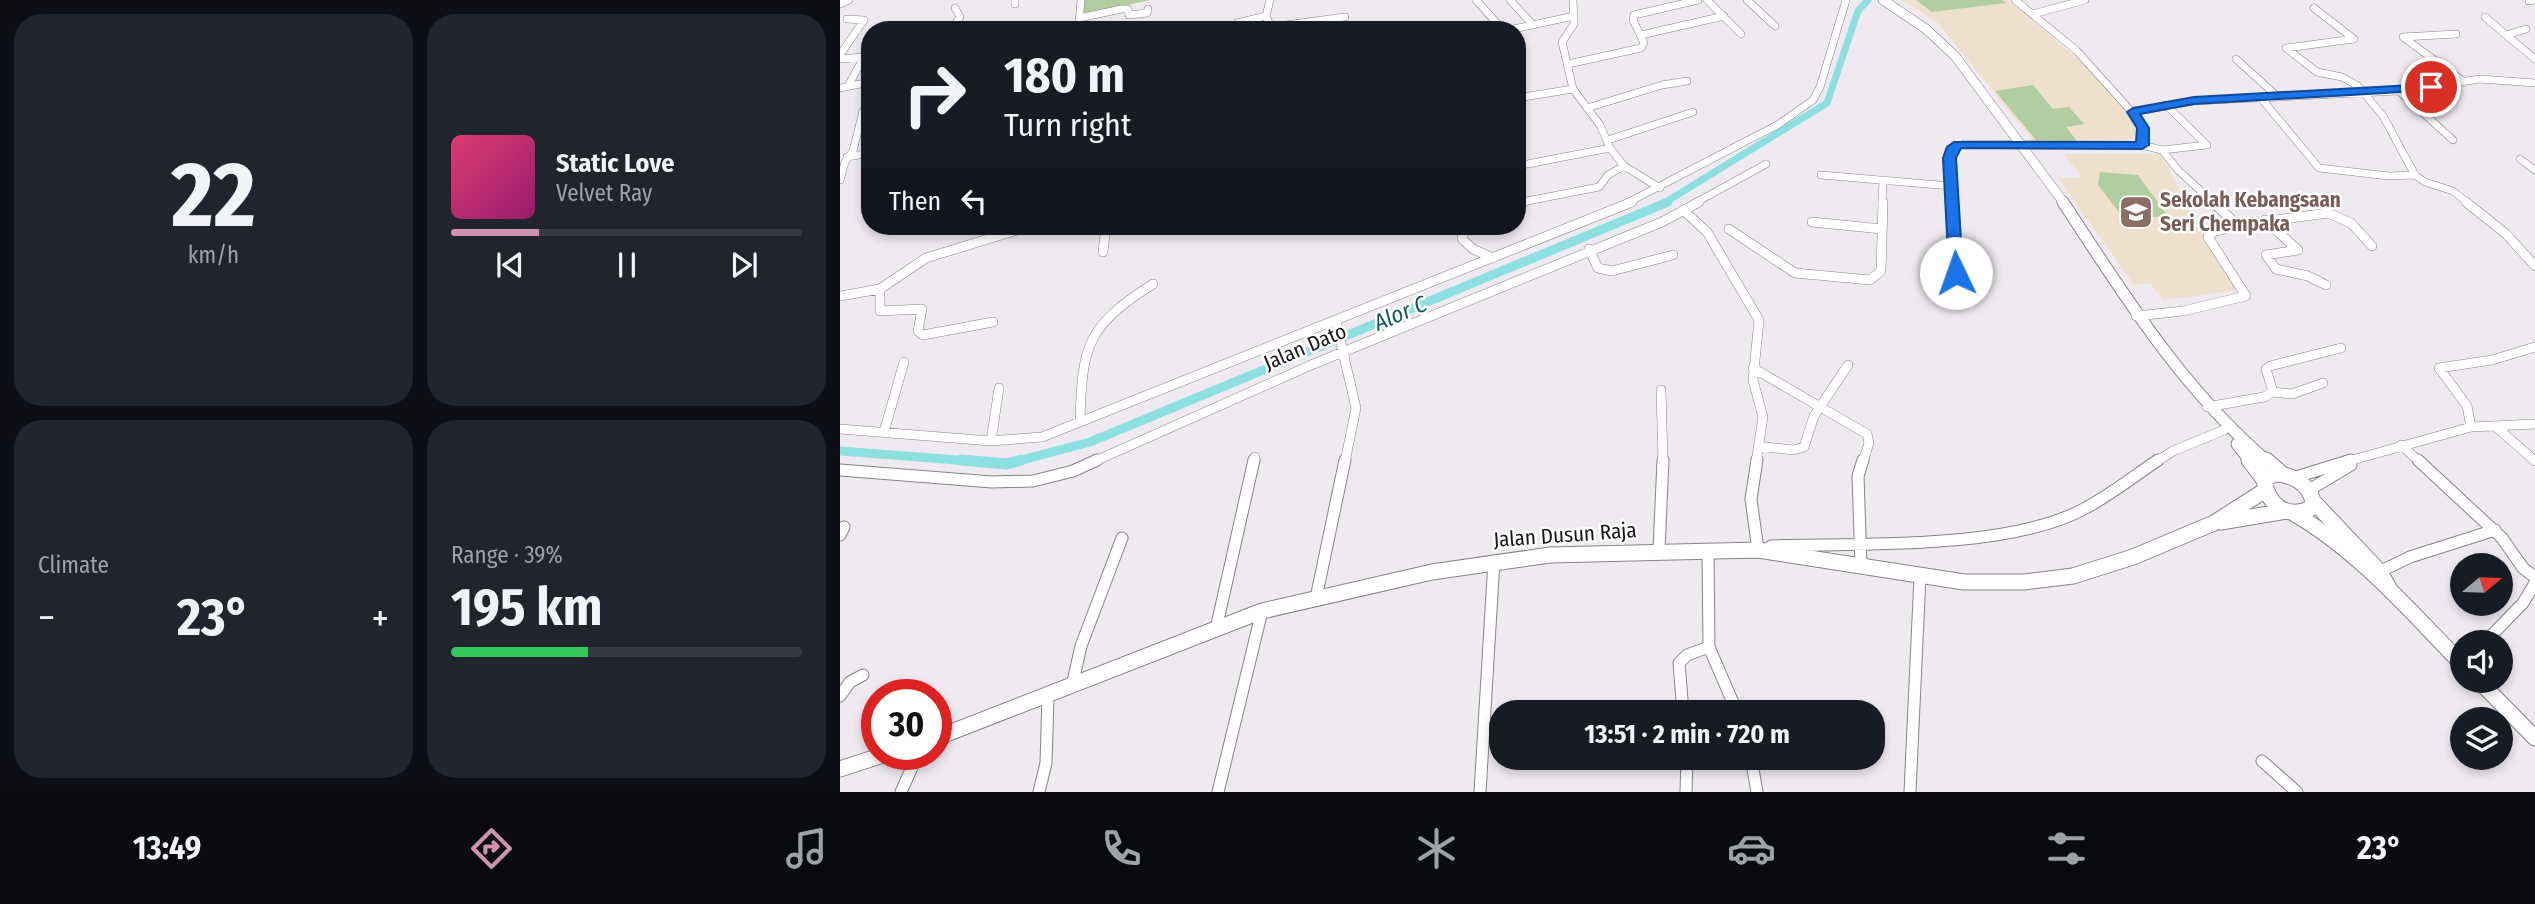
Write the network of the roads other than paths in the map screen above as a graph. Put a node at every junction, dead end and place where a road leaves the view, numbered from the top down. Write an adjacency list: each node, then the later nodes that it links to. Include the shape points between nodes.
1 (849, 0): 14 (street)
2 (1081, 0): 24 (street)
3 (1270, 0): 19 (street)
4 (1476, 0): 32 (street)
5 (1510, 0): 34 (street)
6 (1573, 0): 21 (street)
7 (1698, 0): 40 (street, via 1634,15)
8 (1707, 0): 22 (street)
9 (1747, 0): 36 (street)
10 (1846, 0): 77 (street, via 1813,100 1779,124)
11 (1883, 0): 66 (main road, via 1946,46)
12 (2015, 0): 18 (street)
13 (2085, 0): 18 (street)
14 (840, 4)
15 (955, 8): 27 (street)
16 (2314, 8): 54 (street, via 2353,40 2286,48 2317,72 2342,77)
17 (1149, 9): 24 (street, via 1134,15 1122,9)
18 (2033, 14): 61 (street, via 2076,50)
19 (1266, 16): 29 (street); 30 (street)
20 (1345, 16): 31 (street)
21 (1574, 16): 34 (street); 47 (street, via 1562,43)
22 (1724, 16): 38 (street); 40 (street)
23 (2485, 17): 41 (street)
24 (1079, 18): 28 (street)
25 (848, 19): 26 (street)
26 (863, 21)
27 (957, 21)
28 (1078, 21)
29 (1245, 21)
30 (1268, 21)
31 (1311, 21)
32 (1495, 21)
33 (861, 25): 42 (street)
34 (1533, 25): 35 (street)
35 (1526, 26)
36 (1775, 26)
37 (2526, 29): 41 (street)
38 (1741, 34)
39 (2456, 34): 49 (street, via 2403,37)
40 (1641, 35): 47 (street, via 1641,48)
41 (2506, 35): 45 (street)
42 (840, 57): 43 (street)
43 (861, 57)
44 (2236, 59): 55 (street)
45 (2535, 59)
46 (861, 62): 51 (street)
47 (1568, 64): 52 (street)
48 (1687, 81): 59 (street)
49 (2464, 82): 50 (street); 53 (street)
50 (2535, 83)
51 (844, 87)
52 (1573, 89): 56 (street); 59 (street)
53 (2399, 91): 54 (street); 63 (street)
54 (2364, 92): 55 (street); 73 (street, via 2384,116)
55 (2277, 96): 57 (street)
56 (1526, 97)
57 (2260, 97): 58 (street); 73 (street, via 2319,168)
58 (2166, 105): 61 (street); 67 (street, via 2207,145)
59 (1587, 108): 64 (street)
60 (1693, 112): 64 (street)
61 (2133, 112): 65 (street, via 2143,128)
62 (861, 116): 68 (street)
63 (2453, 140)
64 (1609, 144): 69 (street); 71 (street)
65 (2142, 145): 66 (street); 67 (street)
66 (2025, 146): 76 (street, via 1958,145 1949,158); 101 (main road)
67 (2162, 150): 82 (street, via 2174,169)
68 (844, 158): 74 (street)
69 (1526, 164)
70 (1766, 164): 79 (street, Jalan Dato)
71 (1624, 166): 77 (street); 78 (street, via 1599,187)
72 (1821, 175): 75 (street)
73 (2415, 175): 93 (street, via 2453,191)
74 (840, 180)
75 (1883, 180): 76 (street); 84 (street)
76 (1951, 186): 98 (street, via 1956,273)
77 (1660, 188): 94 (street)
78 (1526, 201)
79 (1683, 210): 89 (street, Jalan Dato); 109 (street, via 1707,232 1759,320)
80 (2265, 220): 82 (street); 88 (street, via 2336,214); 97 (street, via 2298,250 2266,255 2276,269)
81 (1812, 222): 84 (street)
82 (2238, 225): 101 (street, via 2208,237 2246,296)
83 (1730, 229): 84 (street, via 1795,273 1860,281 1871,280 1881,271)
84 (1882, 229)
85 (999, 235): 99 (street, via 926,258)
86 (1105, 235): 90 (street)
87 (1463, 235): 94 (street, via 1466,244)
88 (2372, 246)
89 (1590, 249): 92 (street, via 1598,268 1612,271); 106 (street, Jalan Dato)
90 (1103, 252)
91 (2535, 253): 93 (street)
92 (1673, 254)
93 (2523, 254): 95 (street)
94 (1493, 258): 103 (street)
95 (2535, 266)
96 (1153, 284): 116 (street, via 1116,308 1093,331 1082,366)
97 (2326, 285)
98 (1962, 287)
99 (880, 289): 100 (street); 102 (street, via 880,311 922,309 918,331 923,335)
100 (840, 296)
101 (2136, 316): 115 (main road)
102 (993, 322)
103 (1336, 324): 106 (street); 116 (street)
104 (2535, 347): 119 (street, via 2492,360 2439,368 2467,406)
105 (2342, 348): 113 (street, via 2270,366 2266,369)
106 (1342, 353): 129 (street, Jalan Dato, via 1073,471 1033,481); 148 (street, via 1356,415)
107 (904, 362): 122 (street)
108 (1848, 365): 114 (street)
109 (1753, 368): 114 (street); 125 (street, via 1763,416)
110 (2323, 383): 113 (street, via 2288,394)
111 (999, 388): 123 (street)
112 (1661, 390): 139 (street, via 1664,458)
113 (2273, 392): 115 (street)
114 (1821, 405): 125 (street, via 1804,447); 137 (street, via 1869,438 1858,476)
115 (2207, 407): 121 (main road); 130 (main road)
116 (1080, 422): 123 (street, via 1042,437)
117 (2535, 424): 118 (street)
118 (2495, 426): 119 (street); 128 (street)
119 (2471, 428): 124 (street)
120 (840, 429): 122 (street)
121 (2224, 430): 131 (main road); 137 (street, via 2179,447 2082,510 2041,526 1986,537)
122 (884, 432): 123 (street)
123 (992, 441)
124 (2401, 445): 127 (street); 135 (street)
125 (1758, 446): 138 (street, via 1751,499)
126 (1255, 457): 150 (street)
127 (2367, 457): 130 (street); 132 (street, via 2318,483)
128 (2535, 461)
129 (841, 471)
130 (2288, 476): 131 (main road, Jalan Dusun Raja, via 2274,474); 132 (main road)
131 (2264, 486): 133 (main road, via 2272,503); 134 (main road, Jalan Dusun Raja, via 2251,502)
132 (2311, 496): 133 (main road, via 2309,509); 143 (main road)
133 (2290, 512): 134 (main road, Jalan Dusun Raja); 147 (main road, via 2319,528)
134 (2214, 523): 144 (main road, Jalan Dusun Raja, via 2073,576 1997,584)
135 (2495, 530): 143 (street, via 2410,557); 145 (street)
136 (1122, 538): 155 (street, via 1081,646)
137 (1860, 544): 138 (street); 142 (street)
138 (1757, 549): 140 (main road, Jalan Dusun Raja); 142 (main road, Jalan Dusun Raja)
139 (1659, 550): 140 (main road, Jalan Dusun Raja); 141 (main road, Jalan Dusun Raja)
140 (1707, 552): 152 (street)
141 (1494, 561): 148 (main road, Jalan Dusun Raja); 172 (street)
142 (1861, 566): 144 (main road, Jalan Dusun Raja)
143 (2379, 572): 147 (main road)
144 (1920, 576): 175 (street)
145 (2535, 578)
146 (2535, 583): 151 (street)
147 (2392, 593): 153 (main road)
148 (1316, 598): 149 (main road, Jalan Dusun Raja)
149 (1262, 611): 150 (main road, Jalan Dusun Raja); 171 (street)
150 (1216, 629): 155 (main road, Jalan Dusun Raja)
151 (2497, 630)
152 (1709, 647): 159 (street, via 1679,663); 160 (street)
153 (2450, 649)
154 (863, 675): 157 (street, via 850,682)
155 (1072, 687): 158 (main road, Jalan Dusun Raja)
156 (2491, 693): 162 (main road)
157 (840, 696)
158 (1048, 697): 161 (main road, Jalan Dusun Raja); 170 (street, via 1046,763)
159 (1682, 700)
160 (1732, 700)
161 (952, 732)
162 (2535, 738)
163 (2262, 761): 176 (street)
164 (861, 762): 165 (main road)
165 (840, 769)
166 (911, 770): 169 (street)
167 (1687, 770): 173 (street)
168 (1753, 770): 174 (street)
169 (901, 792)
170 (1039, 792)
171 (1218, 792)
172 (1480, 792)
173 (1686, 792)
174 (1757, 792)
175 (1910, 792)
176 (2297, 792)

